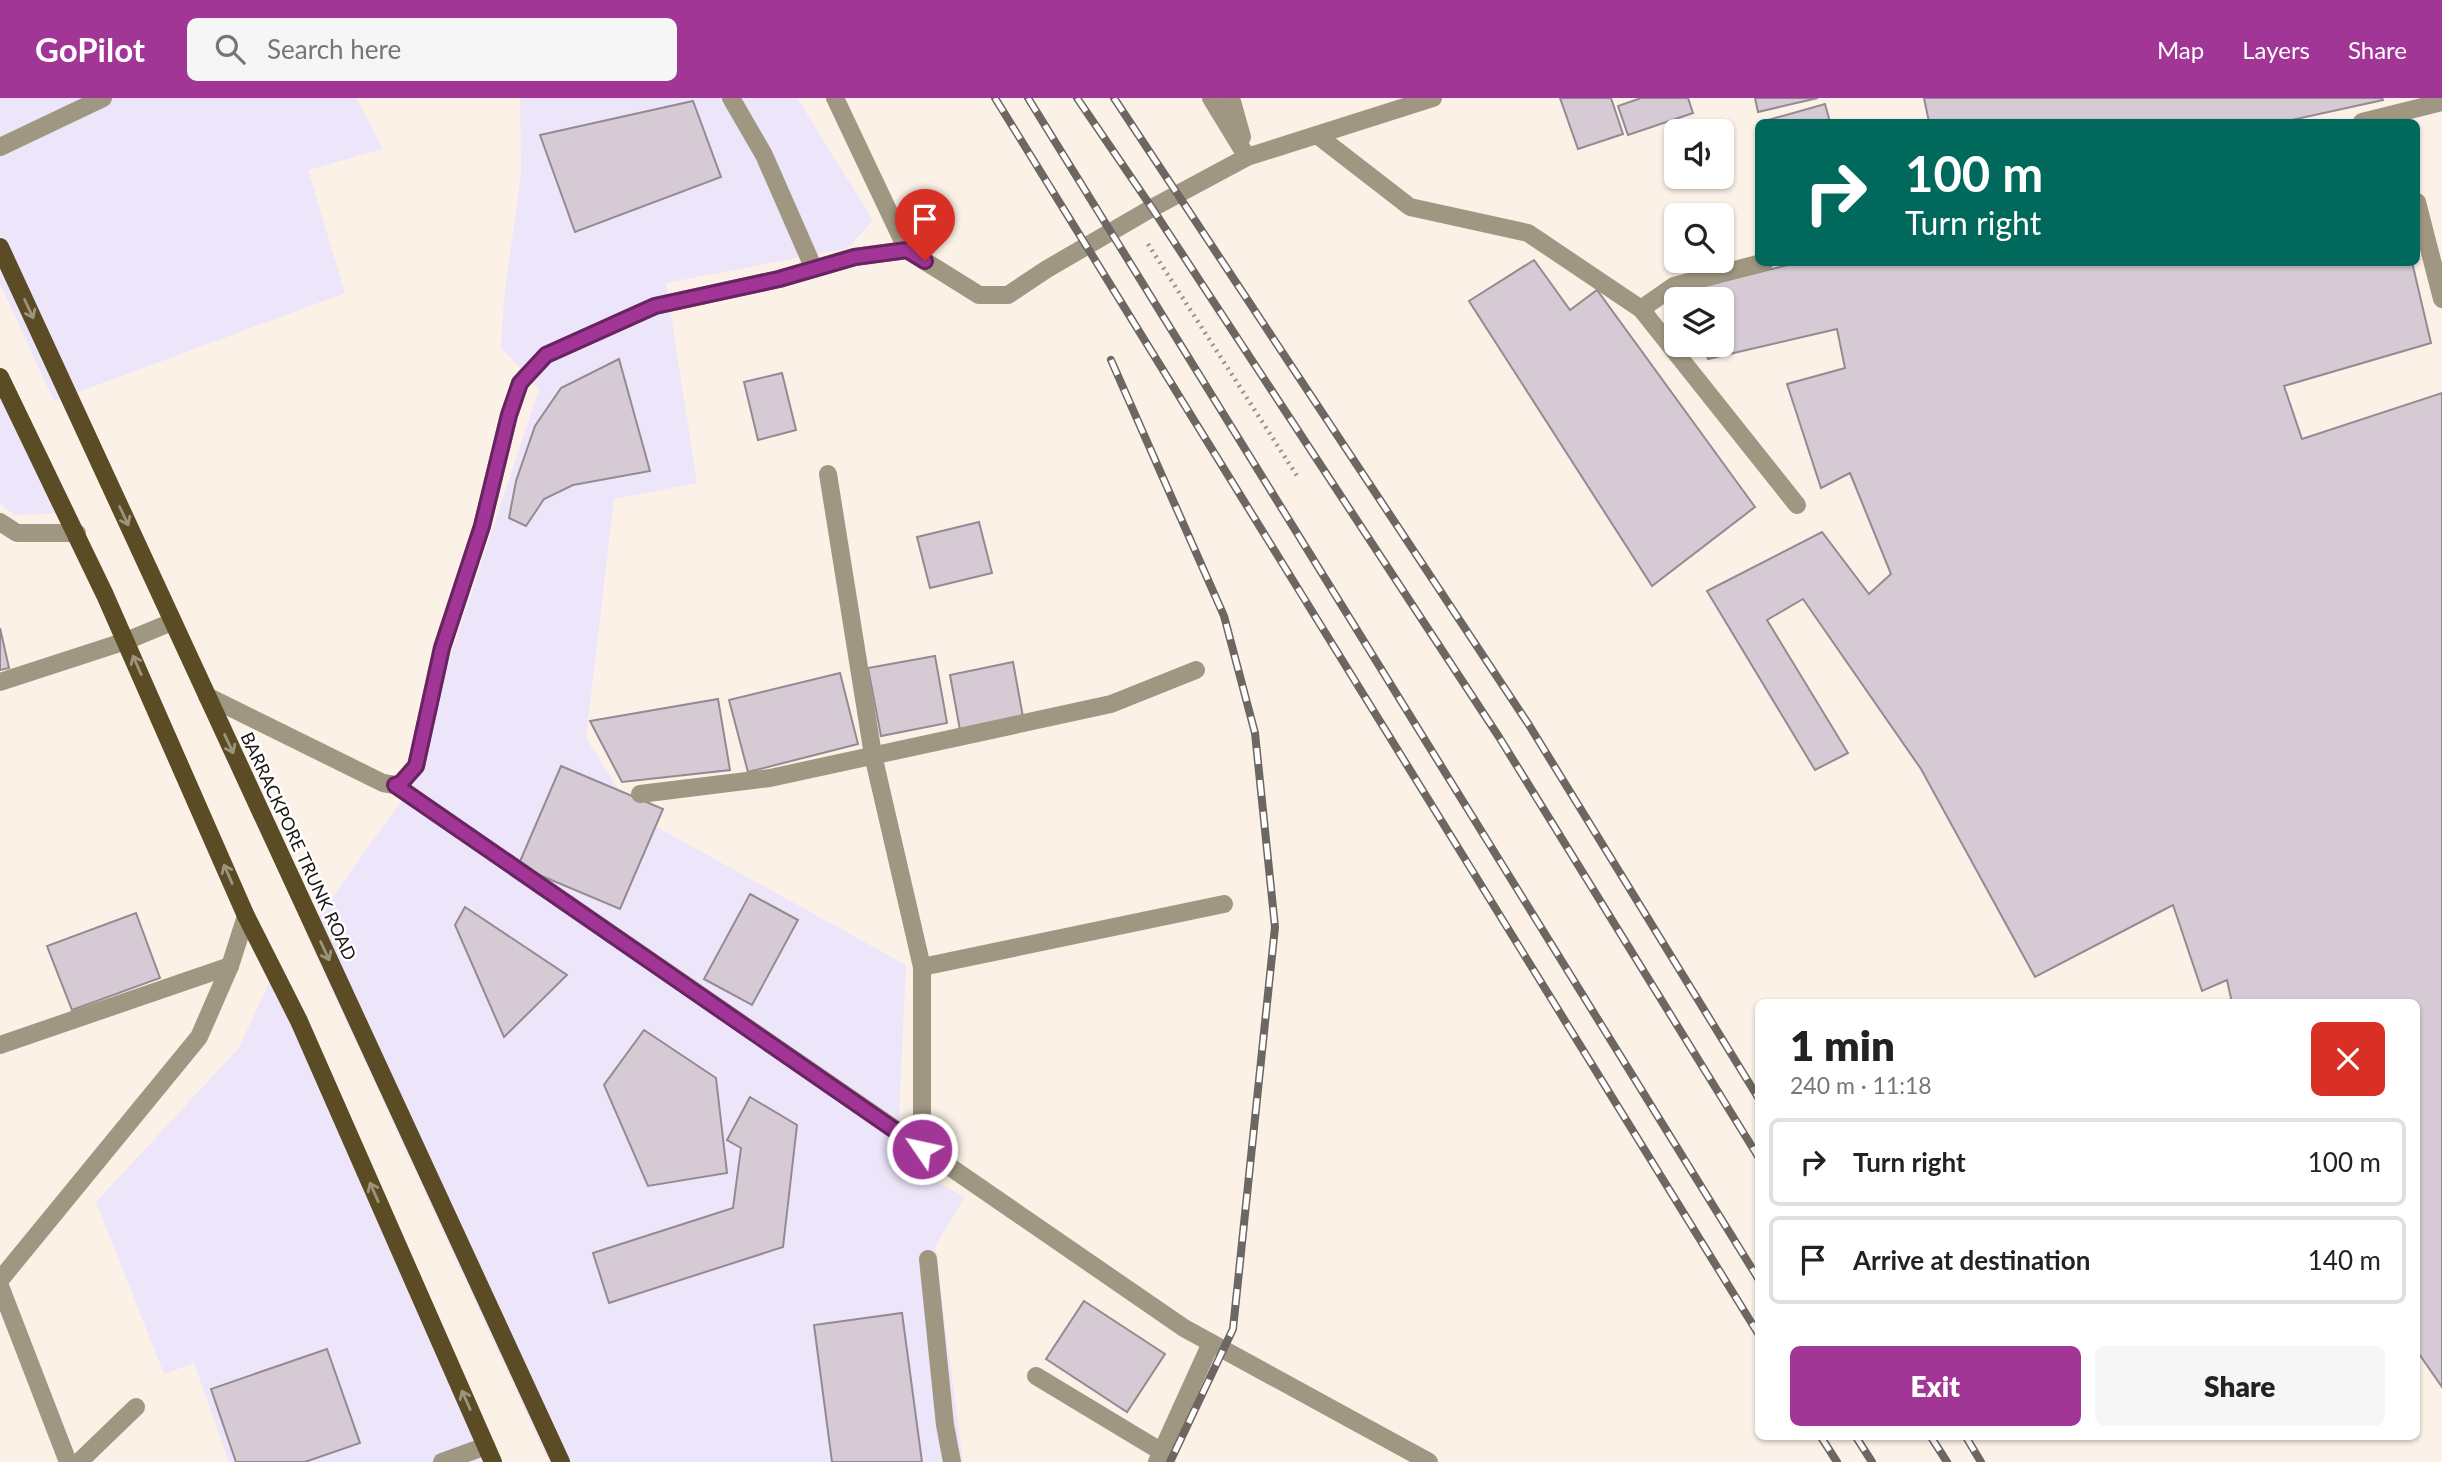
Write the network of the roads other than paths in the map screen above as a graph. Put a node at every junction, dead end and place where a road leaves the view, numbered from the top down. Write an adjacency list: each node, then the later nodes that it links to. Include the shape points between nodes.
1 (103, 98): 11 (street)
2 (731, 98): 17 (street, via 764,155)
3 (835, 98): 15 (street)
4 (1211, 98): 12 (street)
5 (1231, 98): 12 (street)
6 (1433, 98): 10 (street)
7 (2442, 102): 8 (street)
8 (2393, 111): 9 (street)
9 (2370, 119)
10 (1317, 135): 12 (street); 19 (street, via 1410,208 1528,233)
11 (0, 147)
12 (1247, 157): 15 (street, via 1008,295 979,295)
13 (2420, 214): 18 (street)
14 (0, 247): 25 (main road, BARRACKPORE TRUNK ROAD, one-way to 25)
15 (907, 250): 17 (street, via 855,257)
16 (1755, 265): 19 (street, via 1674,286)
17 (814, 269): 31 (street, via 655,306 546,355 520,383 482,526 442,648 416,766)
18 (2442, 299)
19 (1641, 309): 22 (street)
20 (0, 377): 24 (main road)
21 (828, 474): 30 (street)
22 (1797, 505)
23 (0, 522): 24 (street, via 17,533)
24 (77, 533): 26 (main road)
25 (172, 622): 26 (street); 29 (main road, BARRACKPORE TRUNK ROAD)
26 (126, 640): 28 (street); 34 (main road, one-way to 26)
27 (1196, 670): 30 (street, via 1111,704)
28 (0, 682)
29 (207, 696): 31 (street); 50 (main road, BARRACKPORE TRUNK ROAD, one-way to 50)
30 (873, 755): 32 (street, via 770,778); 36 (street)
31 (395, 785): 38 (street)
32 (640, 794)
33 (1224, 904): 36 (street)
34 (246, 916): 35 (street); 45 (main road, one-way to 34, via 299,1021)
35 (230, 966): 37 (street); 40 (street, via 199,1037)
36 (922, 967): 38 (street)
37 (0, 1045)
38 (922, 1149): 42 (street)
39 (928, 1259): 51 (street)
40 (0, 1280)
41 (0, 1286): 47 (street)
42 (1211, 1343): 46 (street); 52 (street)
43 (1036, 1376): 46 (street)
44 (136, 1407): 48 (street)
45 (490, 1454): 49 (street)
46 (1160, 1457)
47 (68, 1462)
48 (79, 1462)
49 (442, 1462)
50 (561, 1462)
51 (952, 1462)
52 (1429, 1462)

